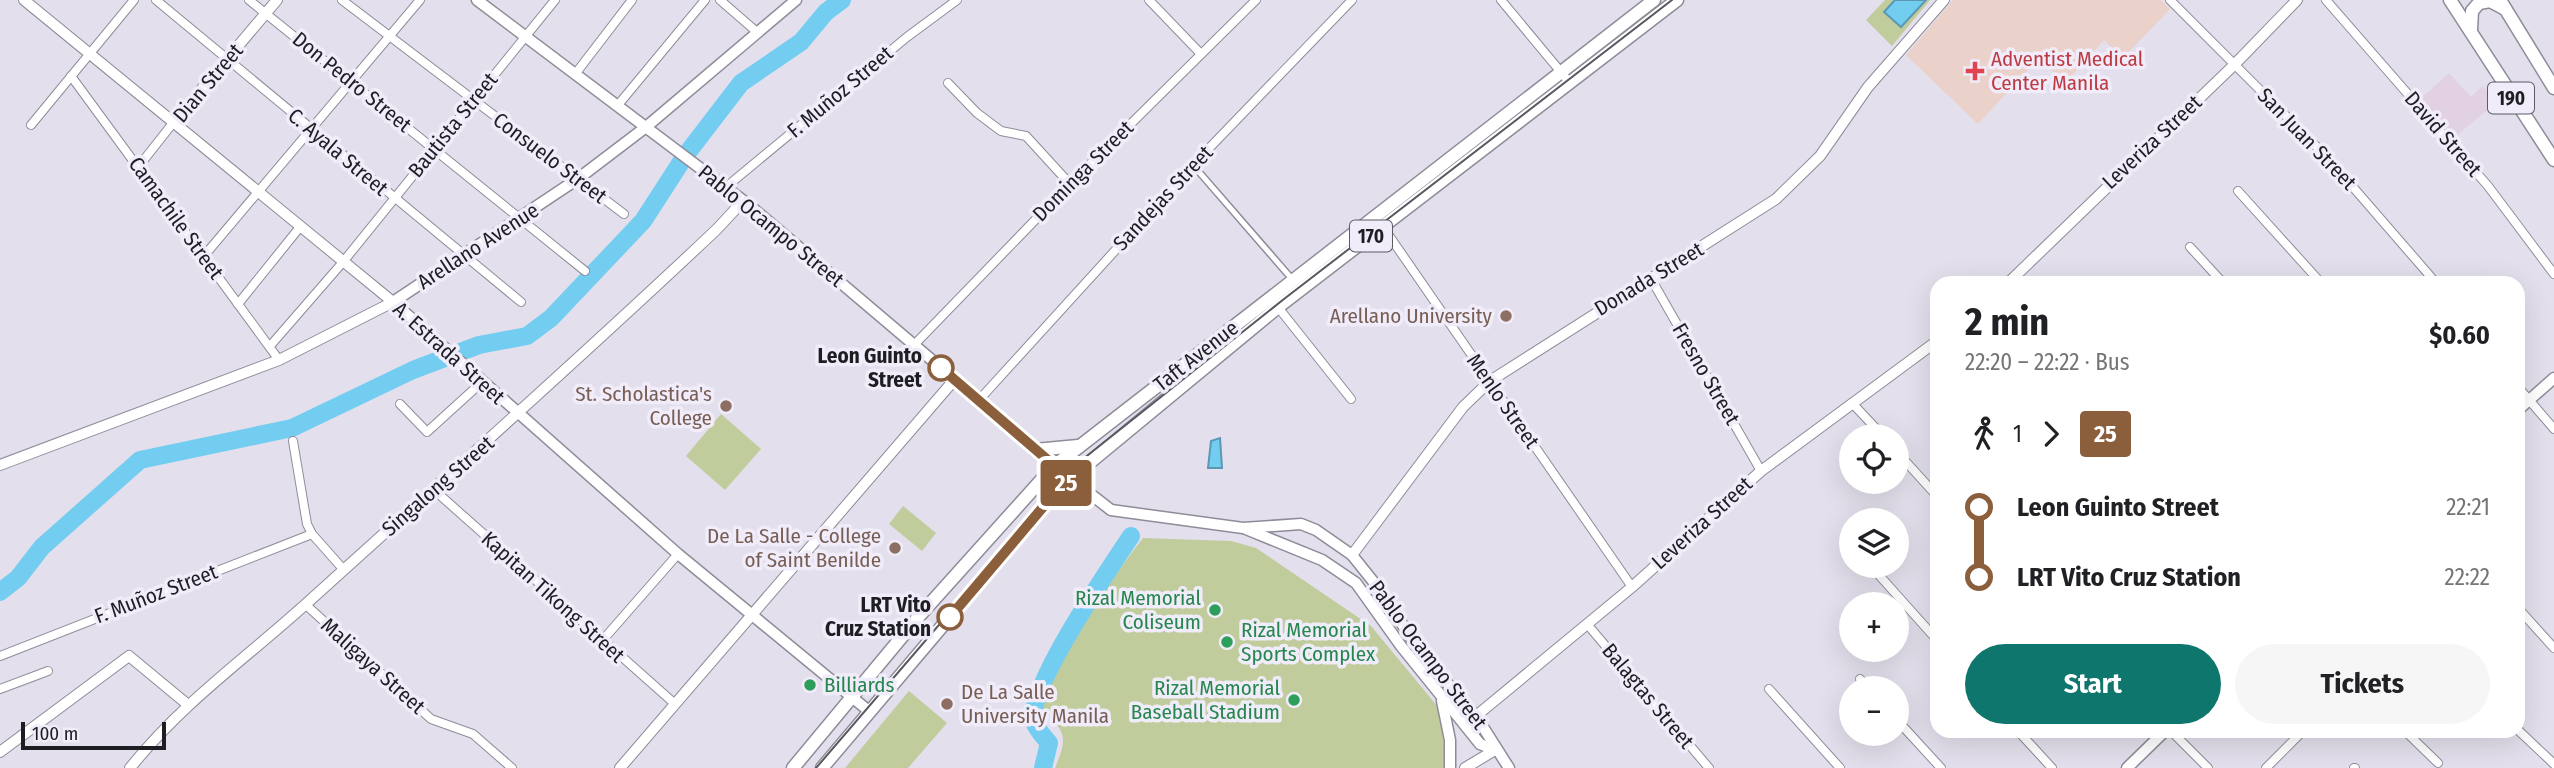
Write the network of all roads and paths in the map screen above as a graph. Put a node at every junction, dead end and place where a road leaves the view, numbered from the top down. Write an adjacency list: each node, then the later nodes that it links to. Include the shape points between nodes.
1 (24, 0): 33 (street, A. Estrada Street)
2 (134, 0): 33 (street)
3 (156, 0): 35 (street, C. Ayala Street)
4 (249, 0): 28 (street, Don Pedro Street)
5 (277, 0): 28 (street, Dian Street)
6 (342, 0): 31 (street, Consuelo Street)
7 (420, 0): 31 (street)
8 (555, 0): 32 (street, Bautista Street)
9 (632, 0): 38 (street)
10 (705, 0): 45 (street)
11 (720, 0): 29 (street)
12 (796, 0): 29 (main road, Arellano Avenue)
13 (957, 0): 56 (street, F. Muñoz Street)
14 (1149, 0): 34 (street)
15 (1352, 0): 52 (street, Sandejas Street)
16 (1501, 0): 37 (street)
17 (1654, 0): 37 (main road, Taft Avenue / 170)
18 (1677, 0): 42 (main road, Taft Avenue / 170)
19 (1944, 0): 72 (street, Donada Street, via 1897,51 1800,178 1752,216)
20 (2169, 0): 36 (street, San Juan Street)
21 (2297, 0): 36 (street, Leveriza Street)
22 (2326, 0): 71 (street, David Street, via 2479,176)
23 (2450, 0): 30 (main road, 190)
24 (2500, 0): 27 (main road, 190)
25 (1255, 1): 34 (street, Dominga Street)
26 (484, 2): 32 (main road, Pablo Ocampo Street)
27 (2508, 12): 30 (main road, via 2500,4 2479,3 2472,11); 43 (main road, 190)
28 (266, 13): 35 (street, Dian Street); 40 (street, Don Pedro Street)
29 (758, 33): 48 (main road, Arellano Avenue)
30 (2471, 33): 51 (main road, 190)
31 (390, 37): 40 (street); 44 (street, Consuelo Street)
32 (525, 37): 38 (main road, Pablo Ocampo Street); 44 (street, Bautista Street)
33 (89, 54): 39 (street); 46 (street, A. Estrada Street)
34 (1201, 54): 55 (street, Dominga Street)
35 (226, 60): 46 (street, Dian Street); 49 (street, C. Ayala Street)
36 (2234, 65): 73 (street, Leveriza Street); 76 (street, San Juan Street, via 2326,156)
37 (1562, 72): 42 (street); 62 (main road, Taft Avenue / 170)
38 (576, 73): 45 (main road, Pablo Ocampo Street)
39 (71, 76): 47 (street); 53 (street, Camachile Street)
40 (352, 82): 49 (street); 50 (street, Don Pedro Street)
41 (948, 83): 55 (street, via 1001,131 1026,136)
42 (1570, 83): 64 (main road, Taft Avenue / 170)
43 (2554, 88)
44 (474, 99): 50 (street, Bautista Street); 54 (street, Consuelo Street)
45 (618, 105): 48 (main road, Pablo Ocampo Street)
46 (173, 123): 53 (street, Dian Street); 58 (street, A. Estrada Street)
47 (31, 125)
48 (646, 127): 54 (main road, Arellano Avenue); 56 (main road, Pablo Ocampo Street)
49 (313, 130): 58 (street); 59 (street, C. Ayala Street)
50 (434, 148): 59 (street, Bautista Street); 63 (street, Don Pedro Street)
51 (2554, 160)
52 (1193, 164): 77 (street); 92 (street, Sandejas Street)
53 (139, 166): 68 (street, Camachile Street)
54 (579, 178): 61 (street, Consuelo Street); 63 (main road, Arellano Avenue)
55 (1070, 184): 82 (street, Dominga Street)
56 (726, 187): 60 (main road, Pablo Ocampo Street)
57 (2238, 191): 75 (street)
58 (259, 193): 65 (street, A. Estrada Street); 68 (street)
59 (394, 199): 67 (street, C. Ayala Street); 69 (street, Bautista Street)
60 (743, 201): 82 (main road, Pablo Ocampo Street); 97 (street, Singalong Street)
61 (624, 214)
62 (1375, 216): 64 (street, Menlo Street); 77 (main road, Taft Avenue / 170)
63 (523, 218): 67 (main road, Arellano Avenue); 70 (street, Don Pedro Street)
64 (1384, 226): 80 (main road, Taft Avenue / 170); 89 (street, Menlo Street)
65 (300, 227): 69 (street, A. Estrada Street); 81 (street)
66 (2190, 247): 74 (street)
67 (465, 254): 78 (main road, Arellano Avenue); 79 (street, C. Ayala Street)
68 (204, 256): 81 (street, Camachile Street)
69 (343, 262): 78 (street, A. Estrada Street); 83 (street, Bautista Street)
70 (584, 271)
71 (2554, 274)
72 (1650, 276): 89 (street, Donada Street); 106 (street, Fresno Street)
73 (2015, 276)
74 (2217, 276)
75 (2315, 276)
76 (2430, 276)
77 (1292, 279): 80 (main road, Taft Avenue / 170)
78 (393, 302): 85 (street, Arellano Avenue); 88 (main road, A. Estrada Street)
79 (520, 302)
80 (1274, 302): 91 (street); 101 (main road, Taft Avenue / 170); 107 (main road, Taft Avenue / 170)
81 (238, 304): 83 (street, Camachile Street)
82 (914, 345): 87 (main road, Pablo Ocampo Street)
83 (270, 346): 85 (street, Camachile Street)
84 (1930, 346): 94 (street, Leveriza Street)
85 (279, 360): 103 (street, Arellano Avenue)
86 (2554, 378): 93 (main road)
87 (955, 379): 92 (main road, Pablo Ocampo Street); 122 (street)
88 (482, 382): 95 (street, via 427,432); 97 (main road, A. Estrada Street)
89 (1490, 382): 115 (street, Donada Street, via 1463,407); 120 (street, Menlo Street)
90 (2525, 396): 93 (street)
91 (1351, 399)
92 (979, 400): 102 (main road, Pablo Ocampo Street)
93 (2529, 401): 96 (main road); 99 (street)
94 (1852, 403): 98 (street); 106 (street, Leveriza Street)
95 (400, 404)
96 (2525, 404)
97 (518, 415): 109 (street, Singalong Street); 114 (main road, A. Estrada Street)
98 (1872, 424)
99 (2554, 429)
100 (293, 440): 112 (street, via 303,485 303,512)
101 (1085, 444): 102 (main road); 105 (main road, Taft Avenue / 170)
102 (1035, 450): 105 (main road, Pablo Ocampo Street)
103 (0, 465)
104 (1909, 465): 108 (street)
105 (1053, 467): 133 (main road, Taft Avenue / 170)
106 (1761, 471): 120 (street, Leveriza Street)
107 (1071, 480): 111 (main road, Pablo Ocampo Street, via 1111,510); 136 (main road, Taft Avenue / 170, via 1060,487)
108 (1930, 488)
109 (433, 489): 116 (street, Singalong Street); 126 (street, Kapitan Tikong Street)
110 (1301, 524): 111 (main road, Pablo Ocampo Street); 113 (main road); 115 (main road, Pablo Ocampo Street)
111 (1243, 528): 113 (main road, Pablo Ocampo Street)
112 (312, 534): 116 (street); 128 (street, F. Muñoz Street)
113 (1294, 548): 119 (main road, Pablo Ocampo Street)
114 (678, 554): 122 (main road, A. Estrada Street); 126 (street)
115 (1352, 555): 117 (main road, Pablo Ocampo Street)
116 (343, 569): 121 (street, Singalong Street)
117 (1363, 569): 119 (main road); 137 (main road, Pablo Ocampo Street, via 1421,653)
118 (1882, 578): 125 (street)
119 (1356, 583): 132 (main road, Pablo Ocampo Street)
120 (1632, 587): 124 (street, Leveriza Street)
121 (305, 604): 134 (street, Singalong Street); 151 (street, Maligaya Street, via 431,719 473,734)
122 (752, 616): 133 (main road, A. Estrada Street); 135 (street)
123 (2525, 616): 127 (street)
124 (1587, 624): 137 (street, Leveriza Street); 157 (street, Balagtas Street)
125 (1930, 632)
126 (601, 642): 135 (street, Kapitan Tikong Street)
127 (2554, 648)
128 (0, 656)
129 (48, 671): 130 (street)
130 (0, 689)
131 (1769, 689): 158 (street)
132 (1440, 695): 145 (main road, Pablo Ocampo Street, via 1480,744); 155 (main road, via 1451,740)
133 (852, 697): 136 (main road, A. Estrada Street); 153 (main road, Taft Avenue / 170)
134 (187, 704): 146 (street, via 129,656); 150 (street, Singalong Street)
135 (675, 704): 152 (street)
136 (870, 712): 154 (main road, Taft Avenue / 170)
137 (1476, 716): 145 (main road, Pablo Ocampo Street)
138 (1909, 733): 159 (street)
139 (2525, 737): 148 (street)
140 (2024, 738): 160 (street)
141 (2154, 738): 161 (main road)
142 (2178, 738): 162 (street)
143 (2296, 738): 163 (street)
144 (2412, 738): 147 (street)
145 (1495, 751): 149 (main road, Pablo Ocampo Street); 156 (street)
146 (0, 752)
147 (2438, 763)
148 (2554, 764)
149 (1503, 766)
150 (130, 768)
151 (512, 768)
152 (620, 768)
153 (793, 768)
154 (822, 768)
155 (1450, 768)
156 (1465, 768)
157 (1709, 768)
158 (1840, 768)
159 (1941, 768)
160 (2052, 768)
161 (2127, 768)
162 (2208, 768)
163 (2266, 768)

